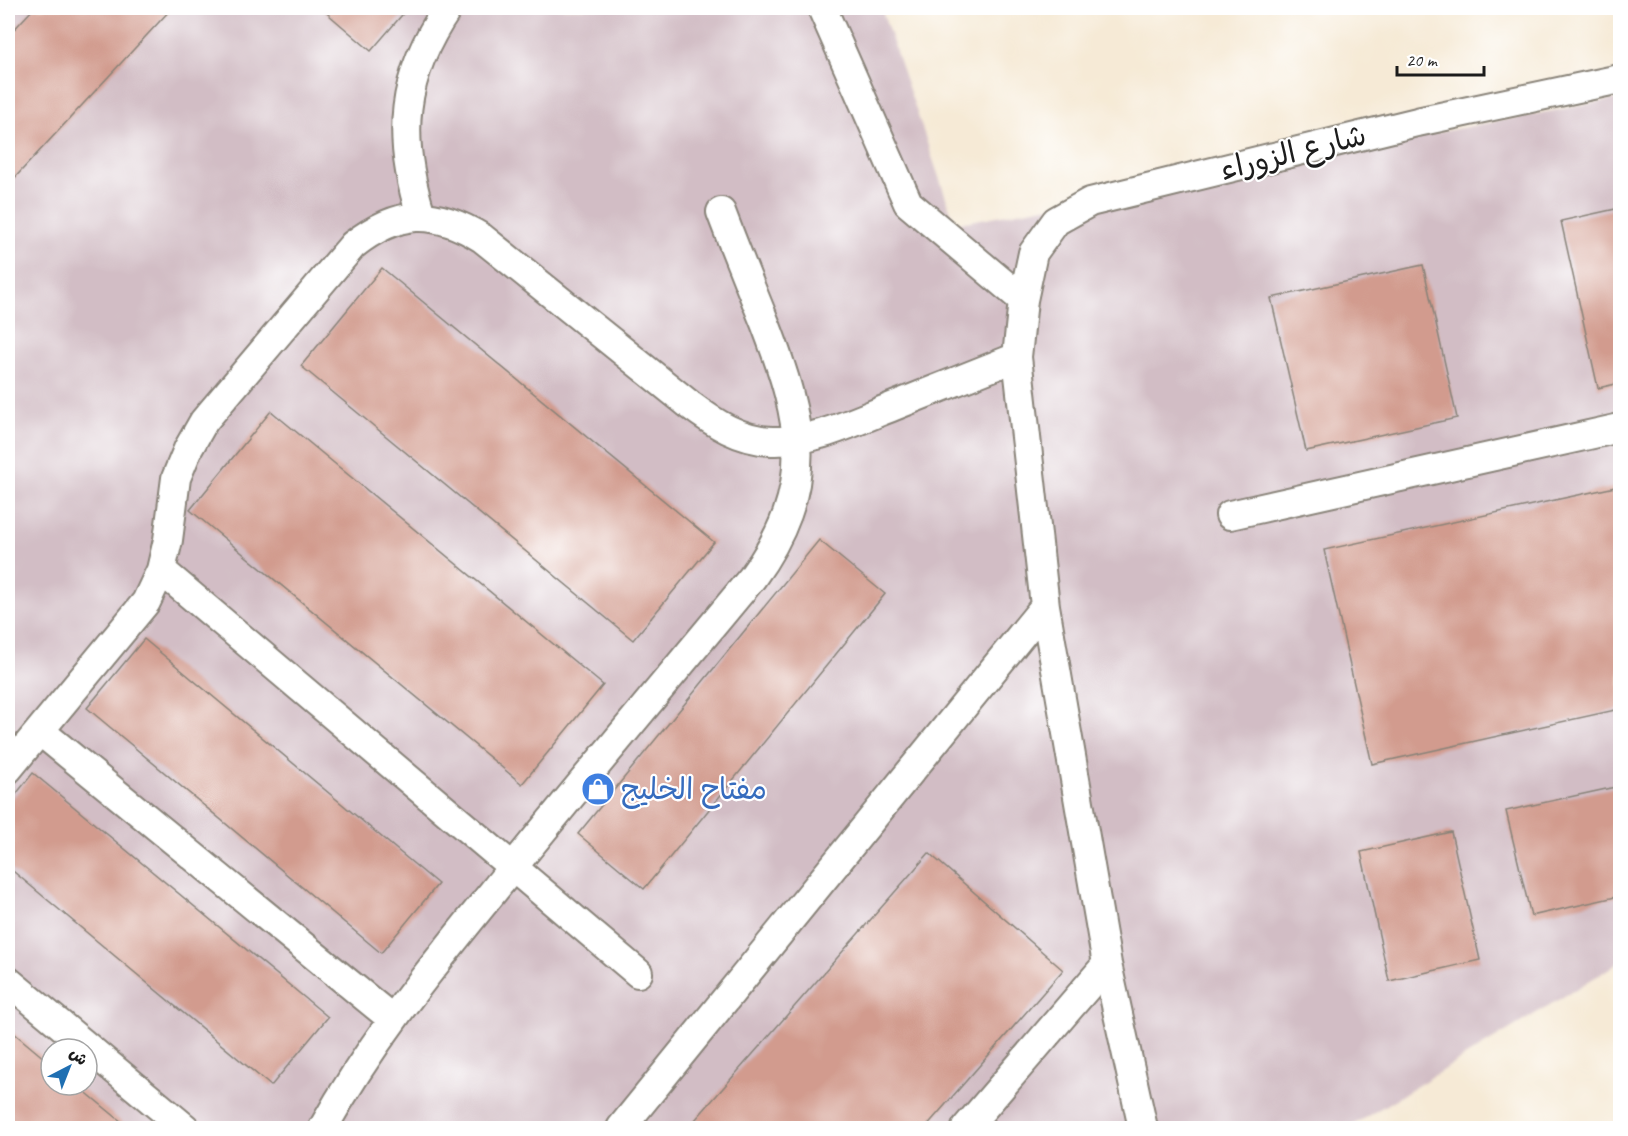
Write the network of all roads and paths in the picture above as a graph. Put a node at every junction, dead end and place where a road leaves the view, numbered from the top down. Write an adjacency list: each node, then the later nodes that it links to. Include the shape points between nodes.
1 (448, 8): 5 (street, via 431,32 415,67 407,104 404,142 409,179)
2 (822, 8): 6 (street, via 908,203)
3 (1620, 79): 6 (street, شارع الزوراء, via 1417,122 1090,201 1056,221 1033,254)
4 (721, 212): 9 (street, via 786,378)
5 (421, 215): 9 (street, via 462,226 482,238 713,423 740,435 770,441); 11 (street, via 382,226 353,245 204,422 176,478)
6 (1023, 300): 7 (street, شارع الزوراء)
7 (1017, 357): 9 (street, via 833,430); 12 (street, شارع الزوراء)
8 (1620, 428): 10 (street)
9 (798, 440): 15 (street, via 792,499 769,554)
10 (1230, 515)
11 (161, 570): 13 (street, via 146,602); 15 (street)
12 (1045, 606): 16 (street, شارع الزوراء); 22 (street)
13 (40, 731): 14 (street); 19 (street)
14 (8, 769)
15 (513, 867): 17 (street); 19 (street)
16 (1107, 964): 23 (street); 24 (street, شارع الزوراء)
17 (638, 973)
18 (8, 981): 20 (street)
19 (391, 1018): 21 (street)
20 (185, 1128)
21 (323, 1128)
22 (621, 1128)
23 (966, 1128)
24 (1143, 1128)

